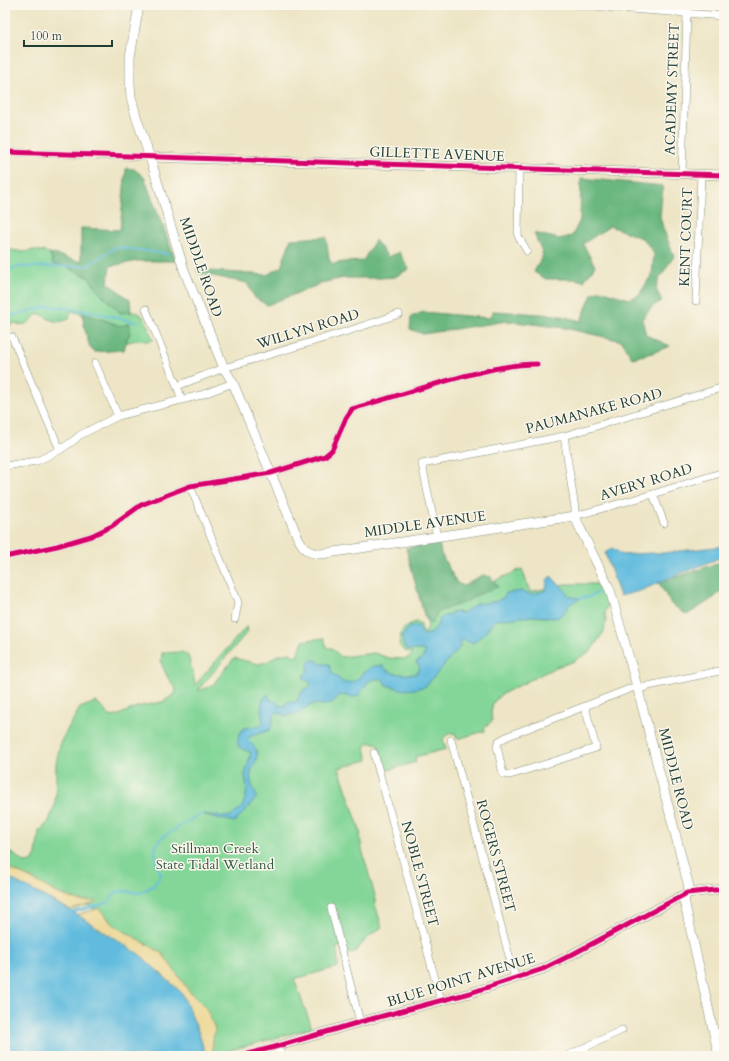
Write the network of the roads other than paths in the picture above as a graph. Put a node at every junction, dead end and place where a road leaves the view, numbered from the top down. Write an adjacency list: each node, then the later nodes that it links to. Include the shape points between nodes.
1 (139, 5): 8 (main road, MIDDLE ROAD, via 130,57 130,84 131,97)
2 (577, 5): 4 (street)
3 (689, 5): 5 (street, ACADEMY STREET)
4 (629, 7): 5 (street)
5 (687, 13): 6 (street); 10 (street, ACADEMY STREET)
6 (724, 16)
7 (5, 152): 8 (street)
8 (149, 157): 9 (main road, GILLETTE AVENUE); 20 (main road, MIDDLE ROAD, via 184,270)
9 (519, 169): 10 (main road, GILLETTE AVENUE); 13 (street, via 518,236)
10 (682, 174): 11 (main road, GILLETTE AVENUE)
11 (701, 175): 12 (main road, GILLETTE AVENUE); 14 (street, KENT COURT)
12 (724, 175)
13 (527, 251)
14 (696, 300)
15 (146, 309): 22 (street)
16 (399, 314): 20 (street, WILLYN ROAD)
17 (12, 337): 27 (street)
18 (95, 363): 25 (street)
19 (536, 364): 30 (street, via 513,365 441,382 352,410 332,450 324,456)
20 (224, 368): 21 (main road, MIDDLE ROAD); 22 (street, WILLYN ROAD)
21 (233, 384): 24 (street); 30 (main road, MIDDLE ROAD)
22 (177, 386): 24 (street)
23 (724, 387): 26 (street, PAUMANAKE ROAD)
24 (182, 399): 25 (street)
25 (118, 416): 27 (street, via 80,435)
26 (564, 436): 33 (street); 36 (street, PAUMANAKE ROAD, via 422,464)
27 (60, 450): 28 (street, via 37,461)
28 (5, 466)
29 (724, 472): 32 (street, AVERY ROAD)
30 (271, 473): 31 (street); 35 (main road, MIDDLE ROAD)
31 (190, 486): 37 (street, via 141,505 112,526 91,536); 38 (street, via 238,602)
32 (653, 494): 33 (street, AVERY ROAD); 34 (street)
33 (575, 516): 36 (main road, MIDDLE AVENUE); 40 (main road, MIDDLE ROAD, via 610,590)
34 (664, 523)
35 (294, 527): 36 (main road, MIDDLE AVENUE, via 305,549 314,554)
36 (437, 537)
37 (5, 557)
38 (235, 619)
39 (724, 670): 40 (street)
40 (638, 688): 41 (street); 45 (main road, MIDDLE ROAD, via 689,887)
41 (584, 707): 41 (street, via 499,741 497,746 503,774 510,775 596,748)
42 (451, 740): 47 (street, ROGERS STREET)
43 (374, 753): 48 (street, NOBLE STREET)
44 (724, 889): 45 (main road, BLUE POINT AVENUE)
45 (687, 893): 47 (main road, BLUE POINT AVENUE, via 543,969); 52 (main road, MIDDLE ROAD, via 684,900)
46 (331, 908): 49 (street)
47 (515, 978): 48 (main road, BLUE POINT AVENUE)
48 (441, 1001): 49 (main road, BLUE POINT AVENUE)
49 (360, 1022): 53 (main road, BLUE POINT AVENUE)
50 (622, 1030): 56 (street)
51 (724, 1032): 52 (street)
52 (714, 1033): 57 (main road, MIDDLE ROAD)
53 (275, 1047): 54 (street, BLUE POINT AVENUE); 55 (street)
54 (239, 1056)
55 (284, 1056)
56 (567, 1056)
57 (719, 1056)

